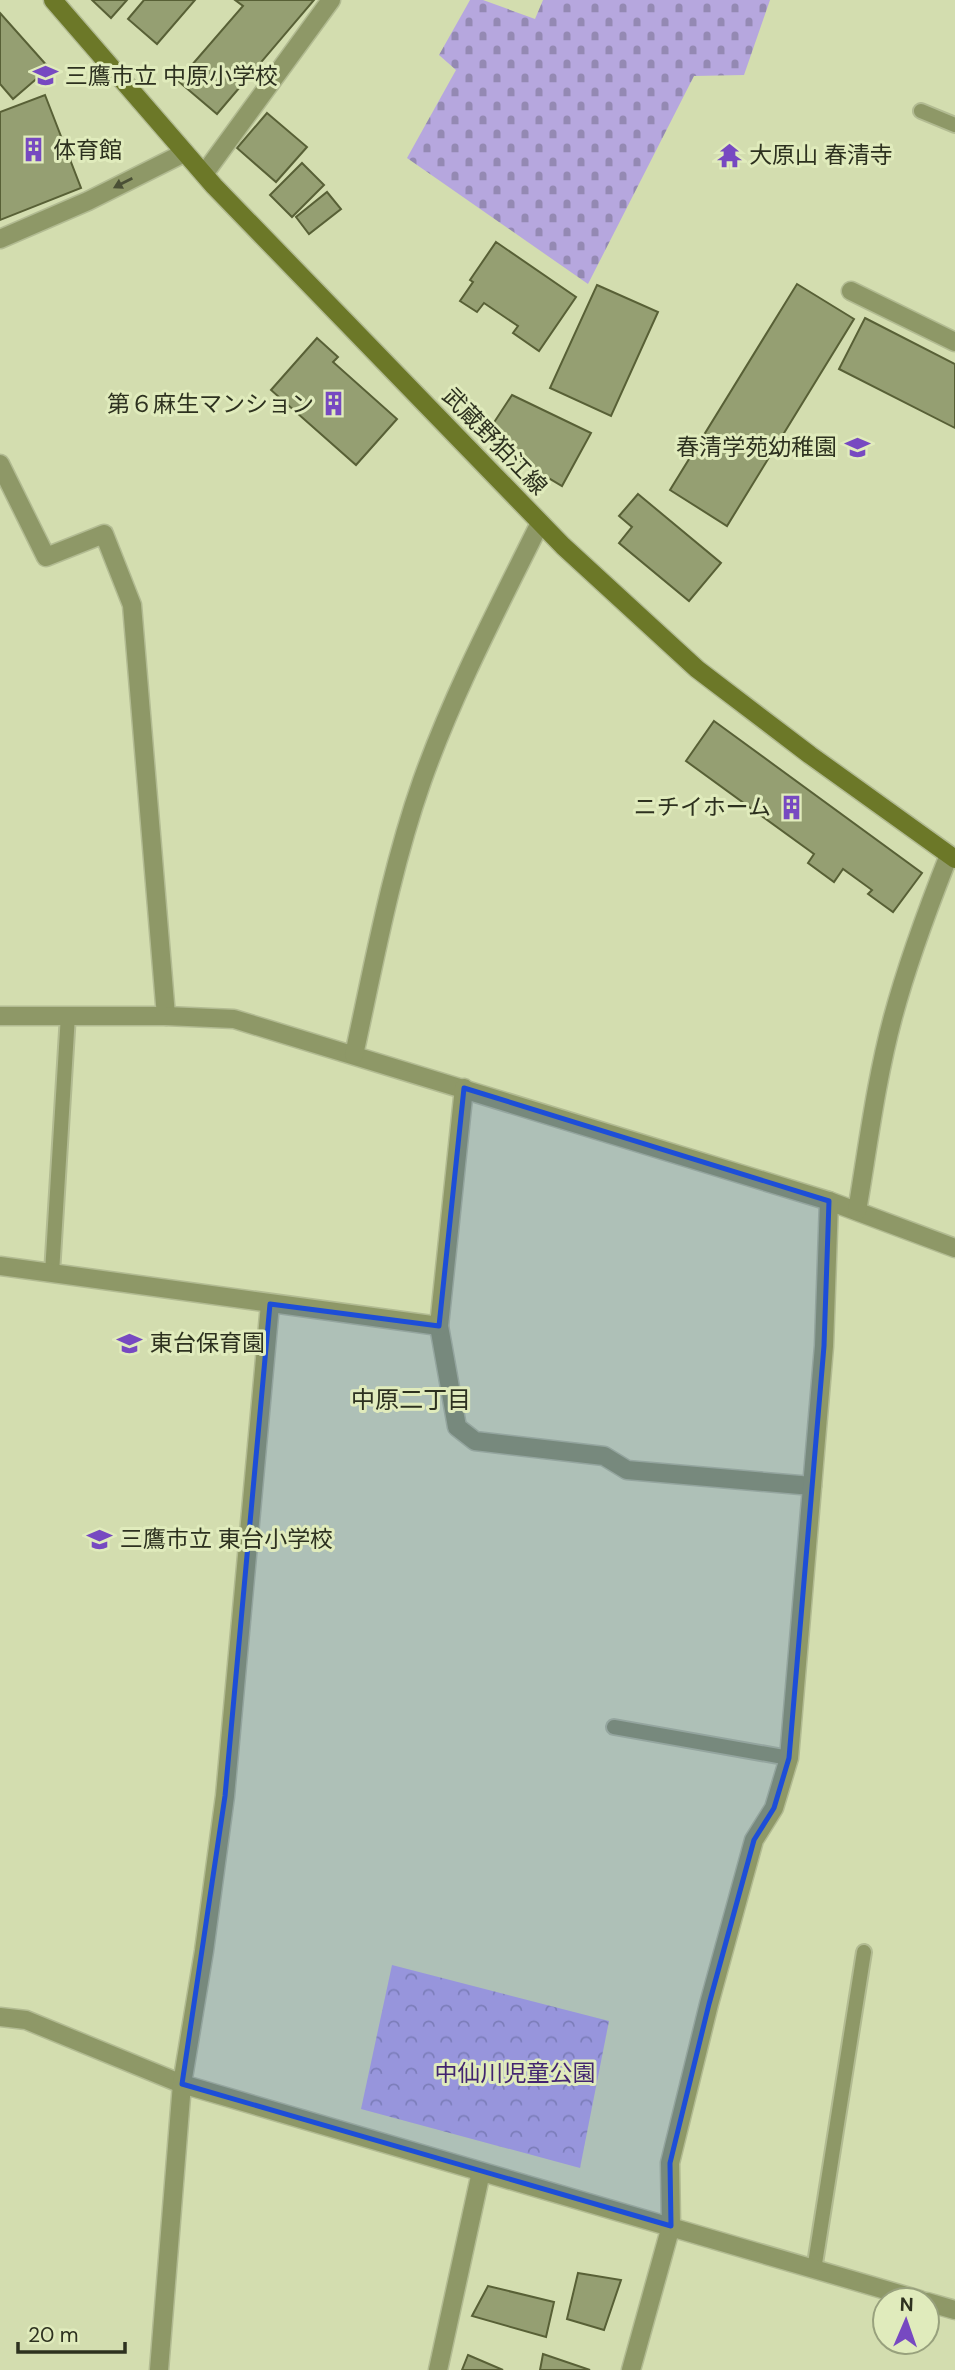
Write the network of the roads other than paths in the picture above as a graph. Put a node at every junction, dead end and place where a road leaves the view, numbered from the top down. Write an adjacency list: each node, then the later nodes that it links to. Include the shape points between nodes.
1 (53, 0): 5 (main road, 武蔵野狛江線)
2 (331, 0): 6 (street)
3 (921, 111): 4 (lane)
4 (955, 125)
5 (184, 153): 6 (main road, 武蔵野狛江線); 7 (street, one-way to 7)
6 (204, 174): 11 (main road, 武蔵野狛江線)
7 (0, 239)
8 (851, 291): 9 (street)
9 (955, 342)
10 (0, 464): 15 (street, via 46,557 104,534 132,605)
11 (540, 523): 12 (main road, 武蔵野狛江線, via 696,668); 16 (street, via 459,686 422,782 391,884)
12 (952, 857): 19 (street, via 918,933 892,1018)
13 (68, 1015): 14 (street); 15 (street); 22 (lane)
14 (0, 1016)
15 (166, 1016): 16 (street, via 234,1019)
16 (354, 1055): 17 (street)
17 (464, 1088): 18 (street); 24 (street)
18 (829, 1200): 19 (street); 25 (street, via 824,1346)
19 (857, 1211): 20 (street)
20 (955, 1248)
21 (0, 1266): 22 (street)
22 (52, 1273): 23 (street)
23 (270, 1304): 24 (street); 30 (street, via 225,1796)
24 (439, 1326): 25 (street, via 457,1427 475,1441 604,1456 627,1470)
25 (812, 1486): 27 (street)
26 (614, 1727): 27 (lane)
27 (789, 1758): 32 (street, via 774,1808 754,1840 709,2004 670,2163)
28 (864, 1952): 33 (lane)
29 (0, 2017): 30 (street, via 26,2020)
30 (182, 2084): 31 (street); 35 (street)
31 (481, 2172): 32 (street); 36 (street)
32 (671, 2225): 33 (street); 37 (street)
33 (814, 2270): 34 (street)
34 (871, 2286)
35 (159, 2370)
36 (438, 2370)
37 (631, 2370)

